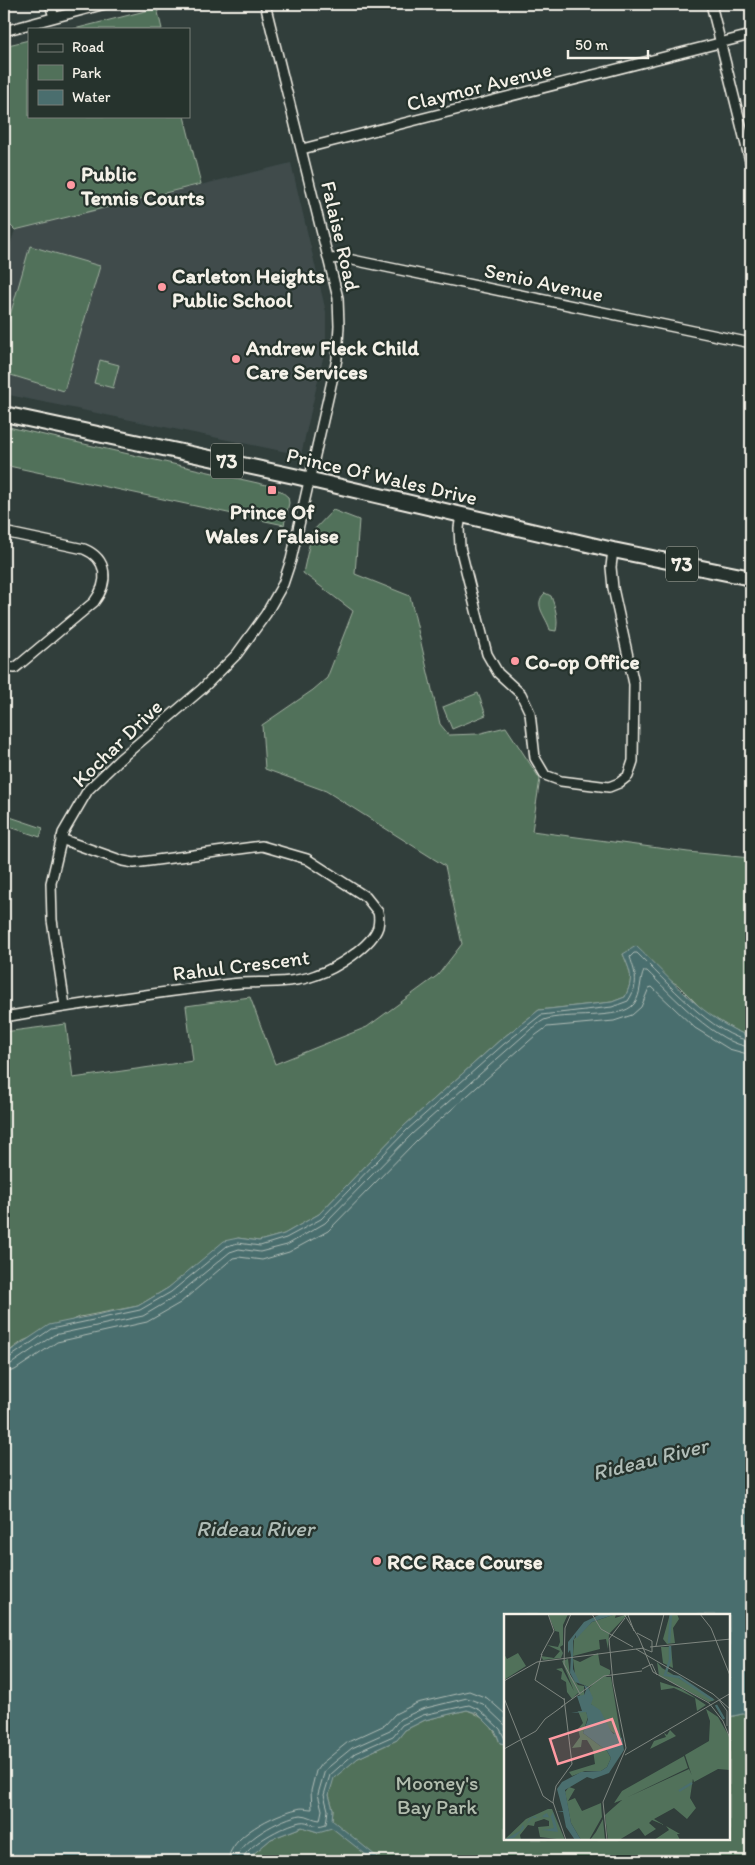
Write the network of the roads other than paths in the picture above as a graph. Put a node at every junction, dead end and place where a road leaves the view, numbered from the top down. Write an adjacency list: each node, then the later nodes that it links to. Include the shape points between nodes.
1 (50, 4): 5 (street)
2 (105, 4): 5 (street)
3 (265, 4): 9 (street, Falaise Road)
4 (711, 4): 8 (street)
5 (54, 17): 6 (street)
6 (4, 31)
7 (751, 36): 8 (street, Claymor Avenue)
8 (720, 43): 9 (street, Claymor Avenue); 10 (street)
9 (302, 149): 11 (street, Falaise Road)
10 (751, 165)
11 (329, 259): 12 (street, Senio Avenue, via 343,258); 14 (street, Falaise Road, via 338,298 340,326 337,359)
12 (751, 343)
13 (4, 414): 14 (main road, Prince Of Wales Drive / 73)
14 (310, 479): 15 (main road, Prince Of Wales Drive / 73); 20 (street, Kochar Drive, via 291,560 283,584 266,614 237,654 202,689 88,790)
15 (460, 514): 17 (main road, Prince Of Wales Drive / 73); 17 (street, via 460,547 487,654 498,673 521,694 530,713 535,758 545,775 562,781 609,786 628,776 633,761 634,684 613,588)
16 (4, 532): 19 (street, via 84,549 93,553 104,574 100,594 94,602 15,668)
17 (613, 550): 18 (main road, Prince Of Wales Drive / 73)
18 (751, 578)
19 (4, 667)
20 (61, 839): 21 (street, Kochar Drive, via 51,882 52,920); 21 (street, Rahul Crescent, via 123,861 141,864 262,846 307,859 366,897 379,918 372,937 353,954 315,976)
21 (65, 1006): 22 (street)
22 (4, 1017)

